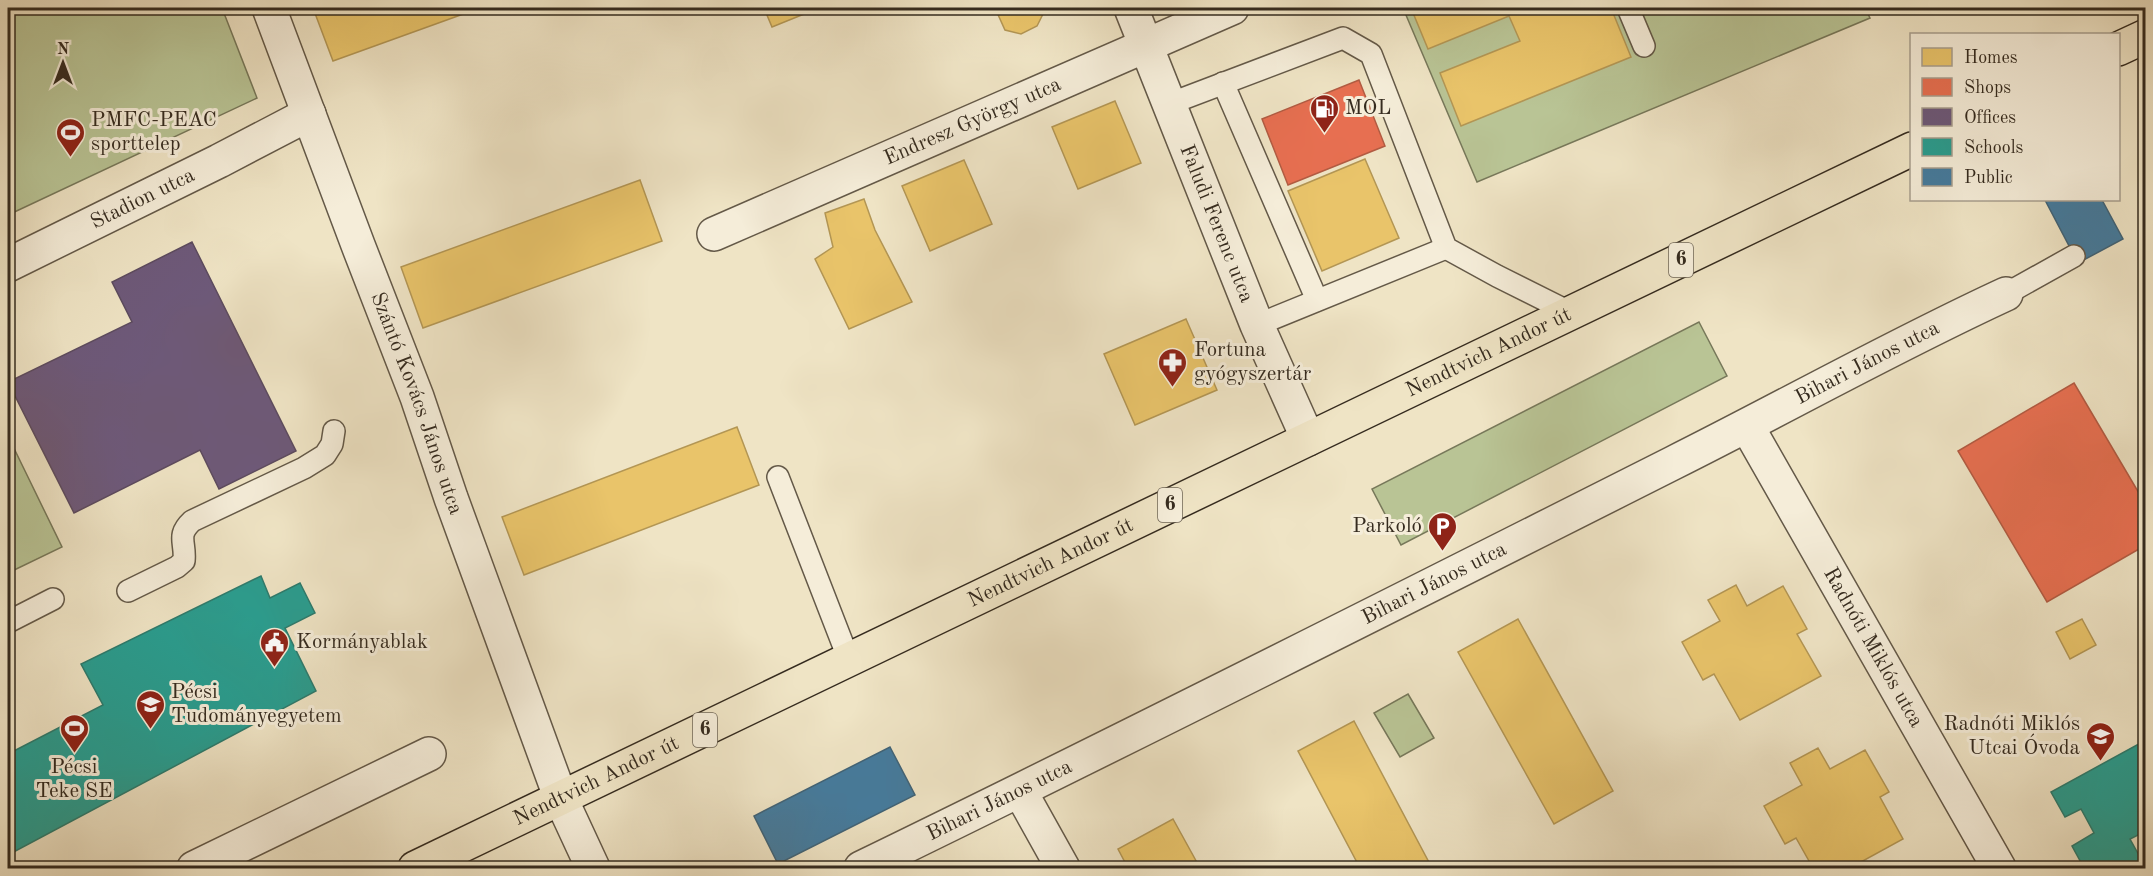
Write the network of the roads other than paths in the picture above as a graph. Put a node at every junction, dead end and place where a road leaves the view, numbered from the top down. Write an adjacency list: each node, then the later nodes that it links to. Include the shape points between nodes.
1 (269, 8): 11 (street, Szántó Kovács János utca)
2 (1131, 8): 6 (street, Faludi Ferenc utca)
3 (1232, 8): 6 (street, Endresz György utca)
4 (1628, 8): 7 (lane)
5 (2145, 36): 8 (main road)
6 (1146, 44): 10 (street, Faludi Ferenc utca); 13 (street, Endresz György utca)
7 (1644, 46)
8 (2120, 48)
9 (1223, 83): 10 (lane); 14 (lane, via 1343,38 1371,54); 18 (lane)
10 (1169, 104): 20 (street, Faludi Ferenc utca)
11 (309, 114): 16 (street, Stadion utca); 31 (street, Szántó Kovács János utca, via 417,396)
12 (1910, 149): 19 (main road, Nendtvich Andor út / 6)
13 (714, 234)
14 (1446, 248): 18 (lane); 19 (lane)
15 (2074, 256): 17 (lane)
16 (8, 265)
17 (2006, 294): 21 (street, Bihari János utca, via 1939,324)
18 (1317, 300): 20 (lane)
19 (1571, 313): 23 (main road, Nendtvich Andor út / 6)
20 (1257, 325): 23 (street, Faludi Ferenc utca)
21 (1747, 426): 30 (street, Bihari János utca); 37 (street, Radnóti Miklós utca)
22 (334, 431): 25 (lane, via 325,455 192,521 181,538 184,561)
23 (1308, 439): 28 (main road, Nendtvich Andor út / 6)
24 (778, 477): 28 (lane)
25 (128, 591)
26 (53, 599): 27 (lane)
27 (8, 622)
28 (849, 660): 31 (main road, Nendtvich Andor út / 6)
29 (429, 754): 32 (street)
30 (1020, 791): 35 (street, Bihari János utca); 36 (street)
31 (561, 799): 33 (main road, Nendtvich Andor út / 6); 34 (street, Szántó Kovács János utca)
32 (194, 868)
33 (416, 868)
34 (593, 868)
35 (861, 868)
36 (1063, 868)
37 (1999, 868)

